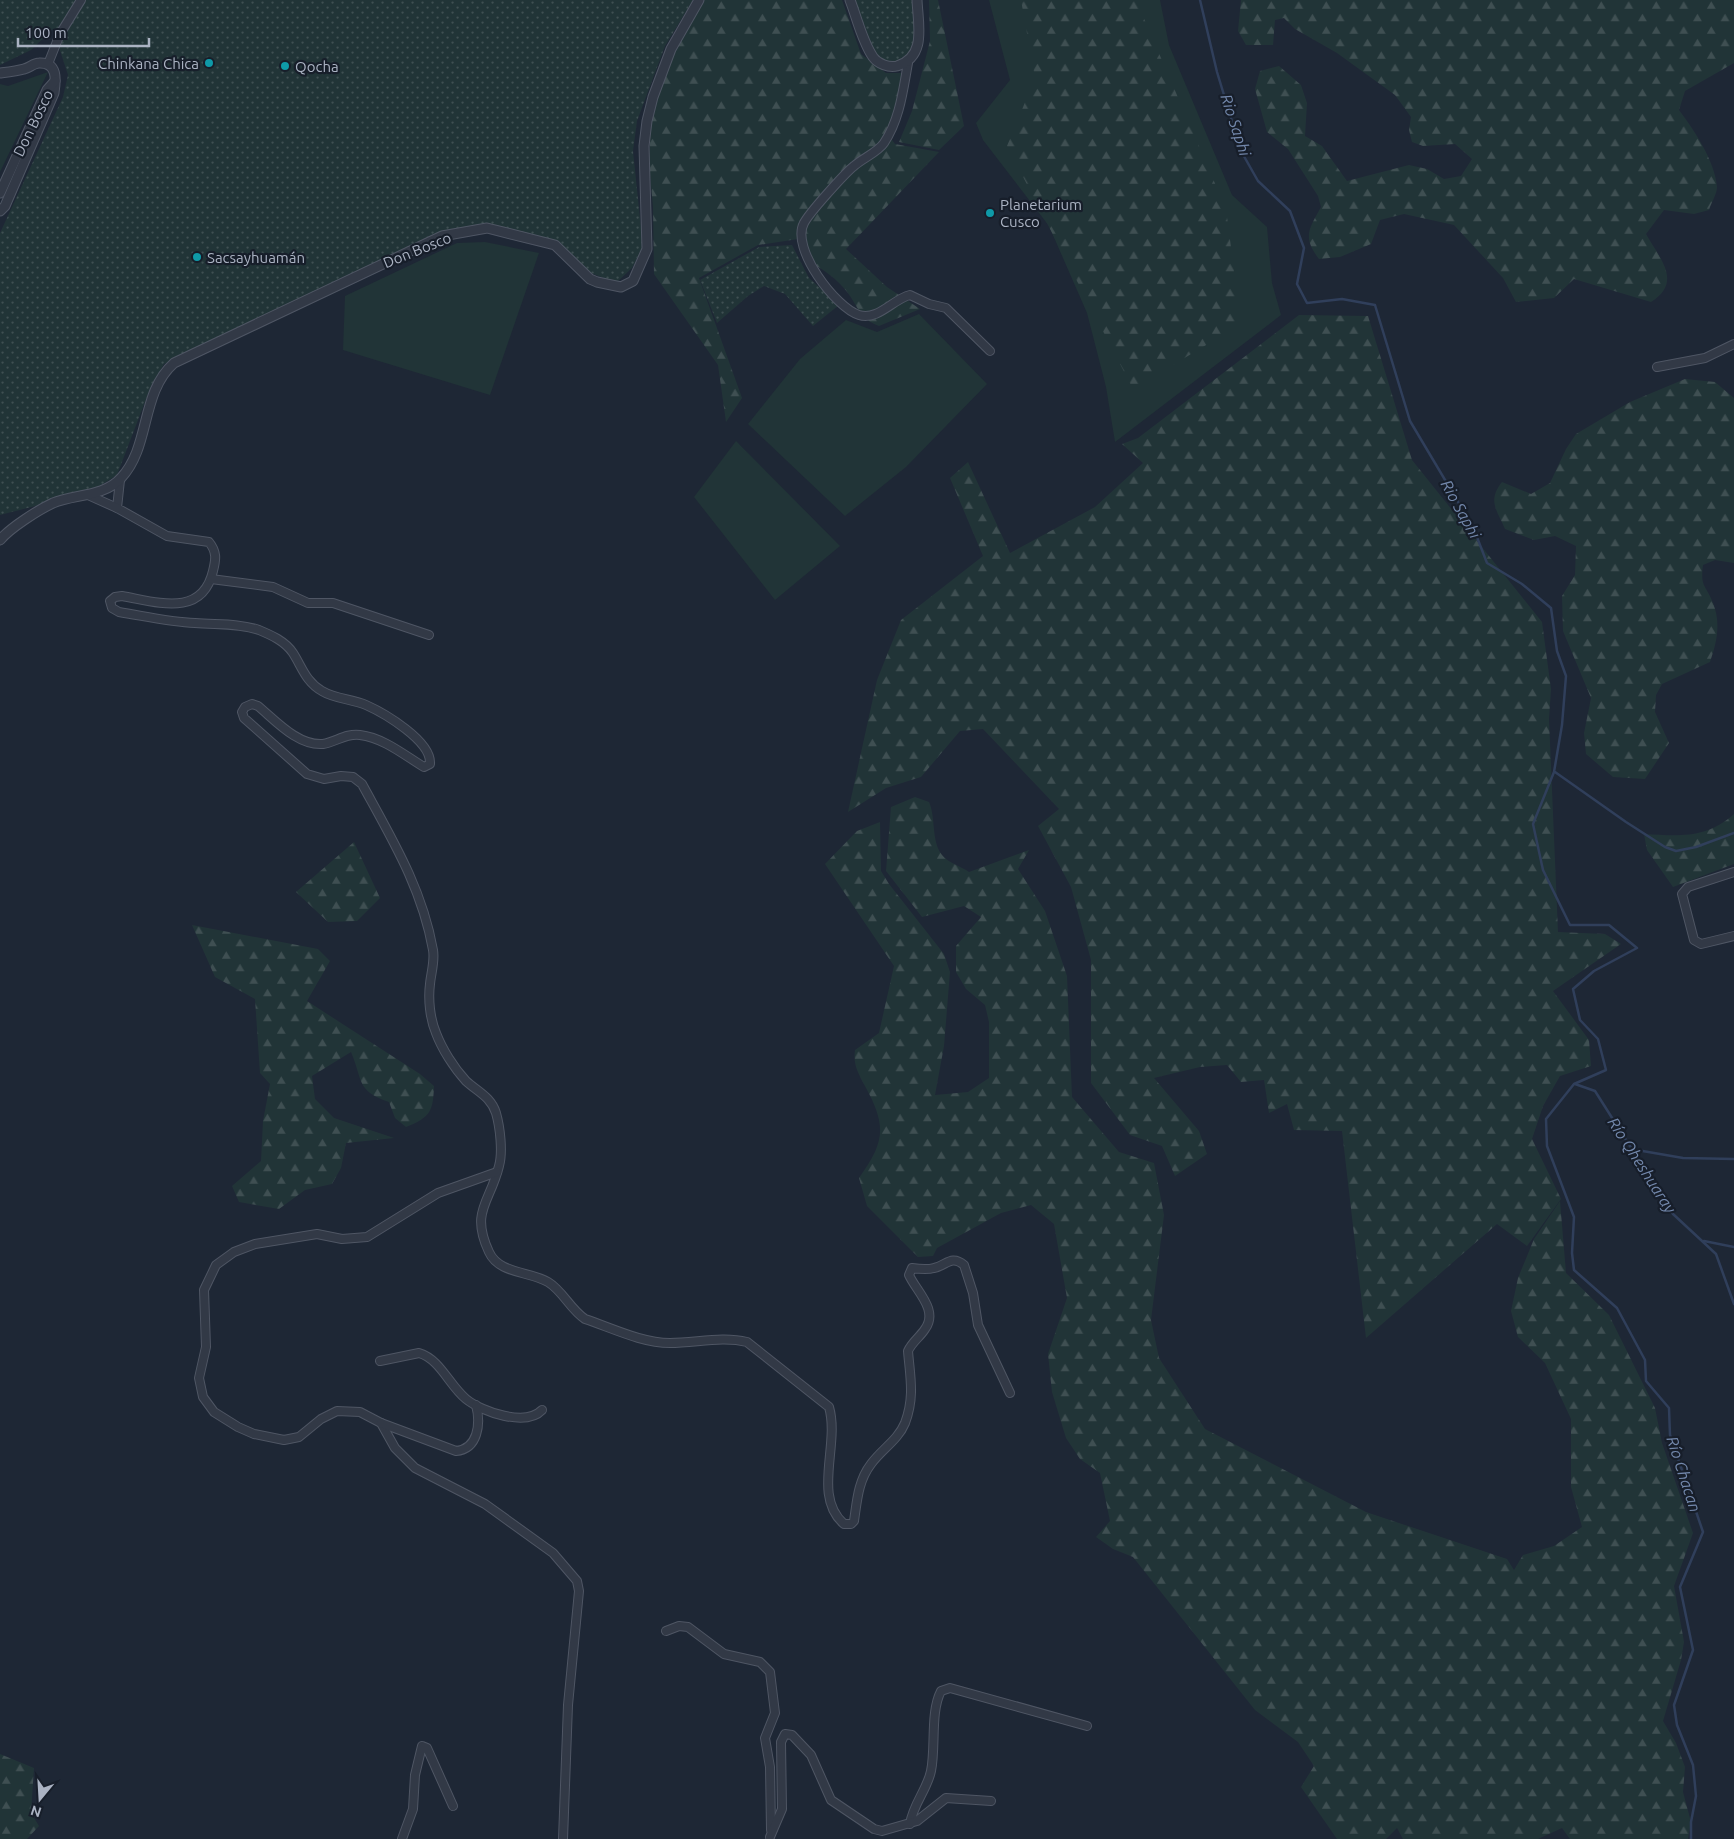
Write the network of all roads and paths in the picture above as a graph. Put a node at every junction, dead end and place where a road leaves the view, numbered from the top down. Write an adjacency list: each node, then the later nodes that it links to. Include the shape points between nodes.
1 (81, 0): 6 (street, via 60,34)
2 (698, 0): 14 (street, Don Bosco, via 671,49 647,121 644,146 647,249 633,281 621,287 597,282 555,245 487,228 442,236 174,363 153,393 133,460)
3 (850, 0): 5 (street, via 875,59 894,67)
4 (917, 0): 5 (street, via 919,44)
5 (908, 62): 12 (street, via 900,107 884,144 846,174 803,224 801,239 816,275 859,316 874,316 910,295 946,308)
6 (48, 64): 7 (street, via 38,63); 8 (street, Don Bosco)
7 (0, 73)
8 (56, 81): 9 (street, Don Bosco, via 47,90); 10 (street, Don Bosco, via 54,93 5,206)
9 (0, 193)
10 (0, 210)
11 (1734, 344): 13 (street, via 1705,358)
12 (990, 351)
13 (1657, 367)
14 (120, 480): 15 (street); 16 (street)
15 (88, 495): 16 (street); 17 (street, via 53,503)
16 (117, 508): 18 (street, via 167,536 210,542 216,559)
17 (0, 540)
18 (211, 579): 19 (street, via 272,587 308,603 333,603); 22 (street, via 201,595 192,601 167,604 122,596 110,601 112,608 119,612 193,623 231,624 272,635 293,653 300,669 322,691 366,705 389,717 428,751 430,764 424,767 396,748 374,739 347,735 322,744 310,743 290,733 258,706 252,704 242,712 244,718 307,774 324,780 341,776 352,778 362,784 415,884 428,923 434,954 429,987 436,1032 453,1064 466,1081 491,1101 496,1114 500,1157)
19 (429, 635)
20 (1734, 872): 21 (street, via 1688,887 1682,894 1694,940 1701,944)
21 (1734, 936)
22 (498, 1172): 24 (street, via 480,1224 489,1253 497,1263 548,1282 575,1313 585,1319 646,1339 670,1343 732,1339 747,1342 829,1407 832,1444 827,1492 829,1504 844,1524 854,1521 862,1476 900,1434 905,1423 912,1378 908,1351 928,1326 930,1318 924,1298 908,1275 912,1268 937,1268 954,1259 964,1265 978,1325); 27 (street, via 438,1193 367,1237 342,1239 317,1234 248,1247 216,1264 204,1290 206,1348 199,1378 203,1397 214,1412 254,1434 284,1440 299,1437 337,1411 360,1412)
23 (380, 1362): 25 (street, via 412,1353 426,1355 465,1398)
24 (1010, 1393)
25 (476, 1405): 26 (street, via 522,1418 532,1418); 27 (street, via 478,1422 473,1444 463,1450 456,1451)
26 (542, 1410)
27 (381, 1423): 35 (street, via 395,1448 415,1468 493,1510 553,1553 577,1581)
28 (666, 1631): 33 (street, via 688,1626 724,1654 760,1662 770,1672 774,1713 765,1738 770,1767)
29 (1087, 1726): 32 (street, via 950,1688 940,1691 931,1769)
30 (990, 1801): 32 (street, via 946,1798)
31 (452, 1806): 34 (street, via 427,1748 422,1746 412,1809)
32 (910, 1824): 33 (street, via 874,1830 841,1808 826,1792 811,1755 792,1735 784,1734 781,1742 782,1808)
33 (770, 1838)
34 (402, 1839)
35 (563, 1839)

